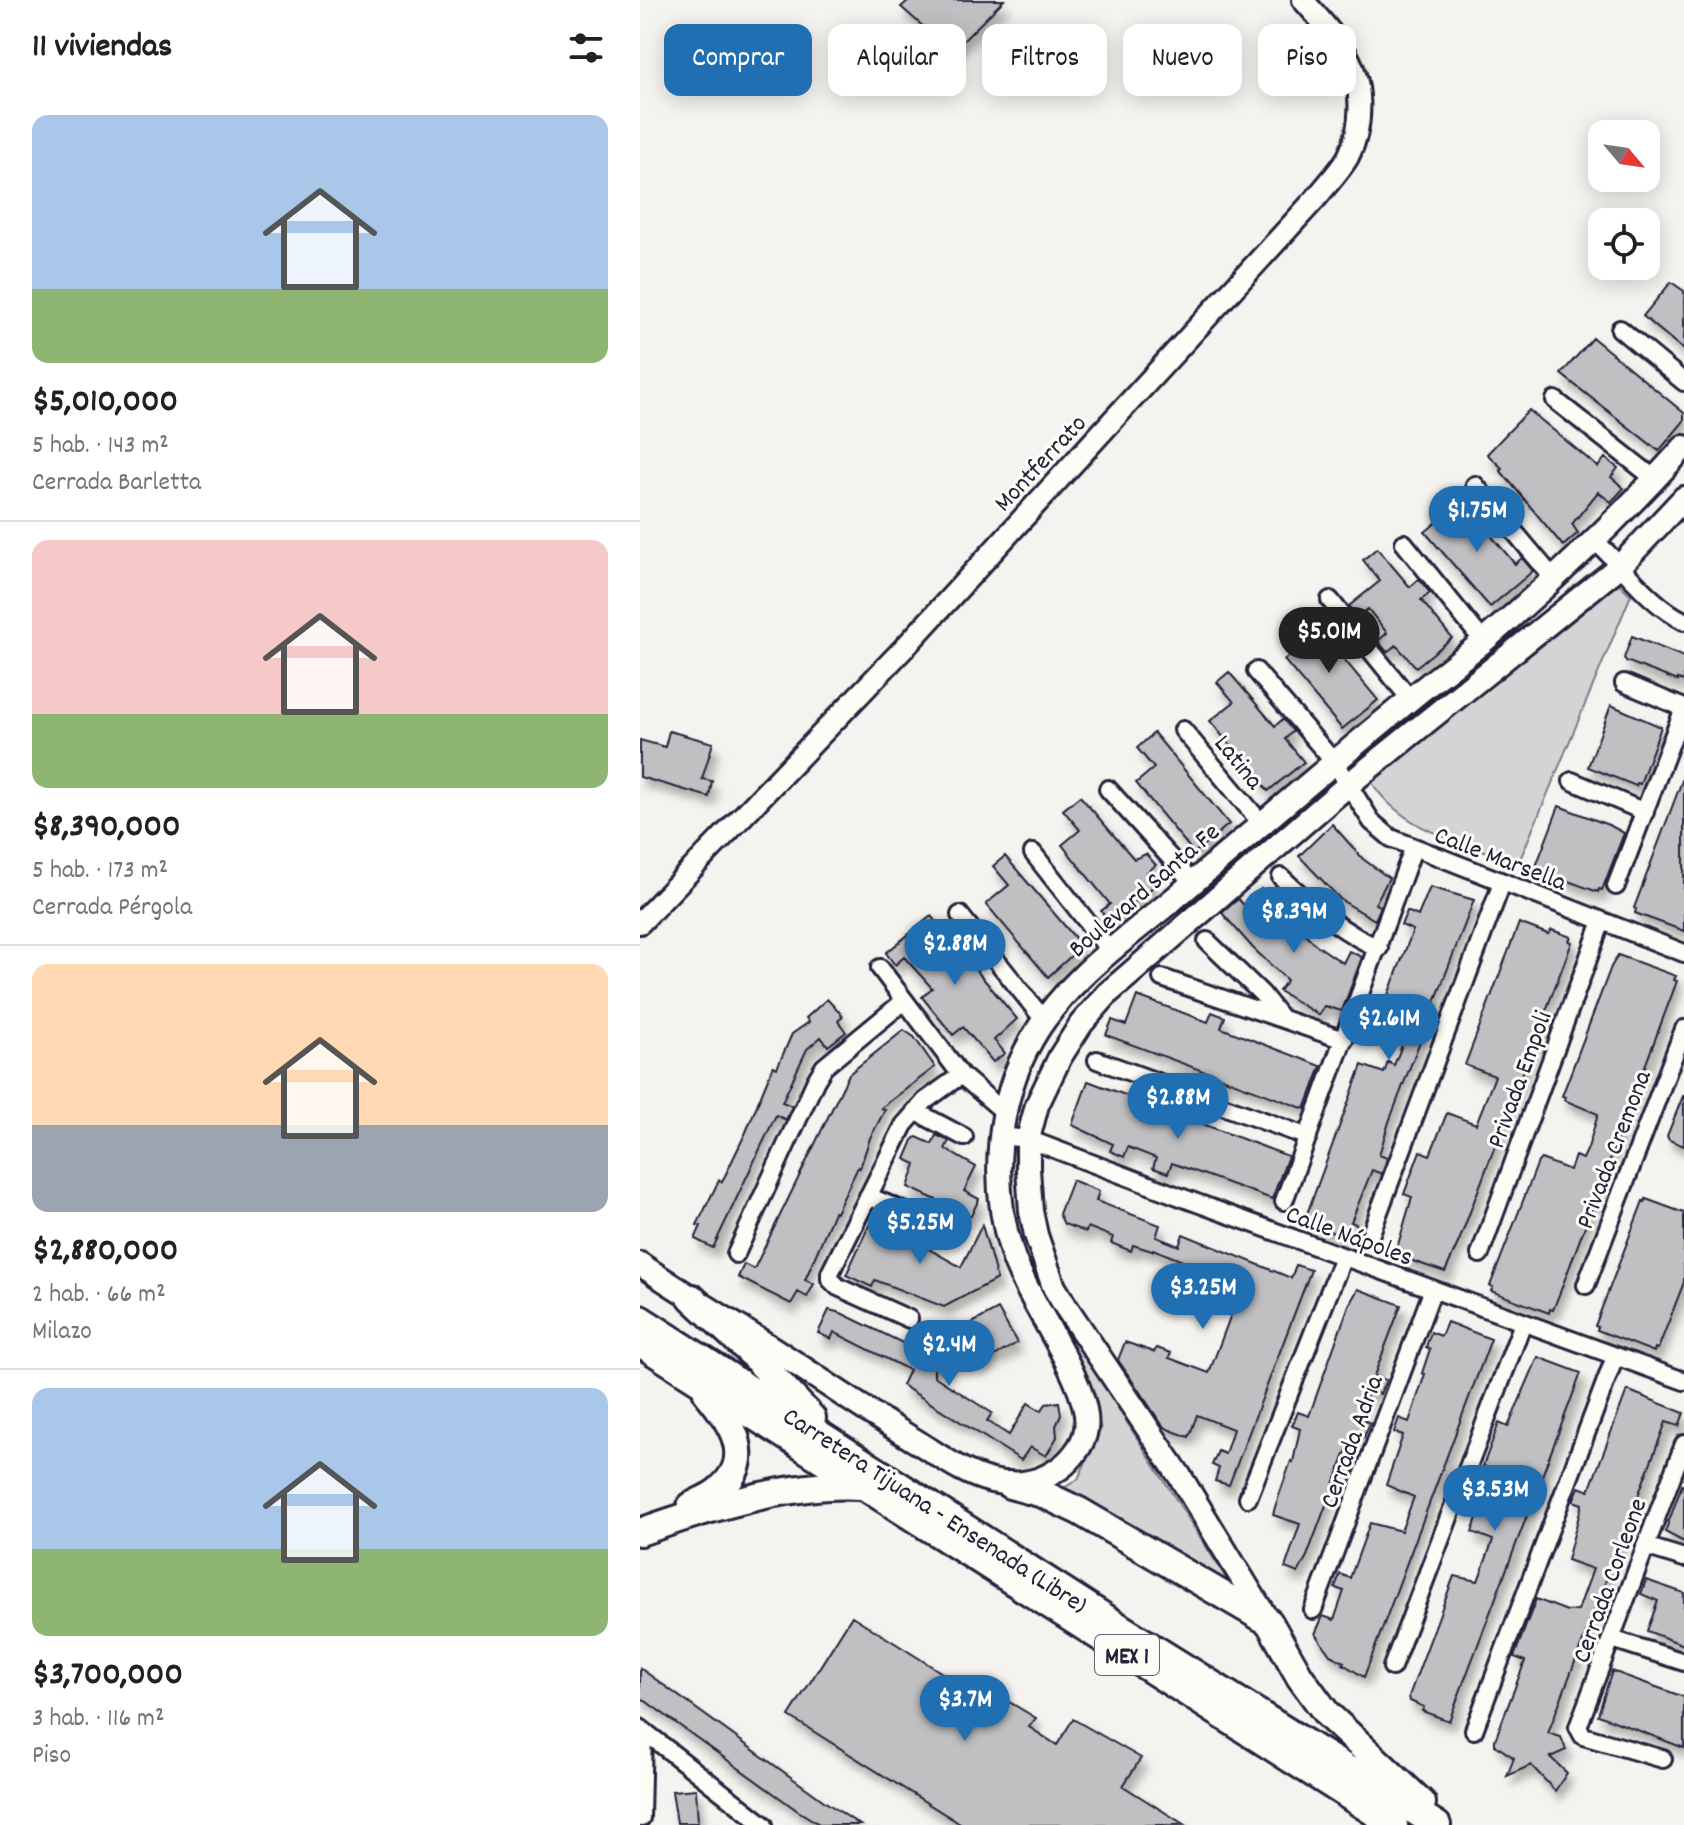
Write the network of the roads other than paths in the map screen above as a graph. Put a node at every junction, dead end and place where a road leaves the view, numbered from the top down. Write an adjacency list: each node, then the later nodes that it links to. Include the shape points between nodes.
1 (1303, 0): 35 (street, Montferrato, via 1345,51 1354,76 1358,131 1347,159 916,634)
2 (1620, 329): 3 (street)
3 (1684, 382)
4 (1555, 400): 6 (street)
5 (1684, 447): 6 (main road, Boulevard Santa Fe)
6 (1655, 479): 9 (main road, Boulevard Santa Fe)
7 (1475, 485): 12 (street)
8 (1684, 498): 11 (main road)
9 (1595, 541): 11 (street); 12 (main road, Boulevard Santa Fe)
10 (1404, 543): 15 (street)
11 (1621, 565): 14 (street, via 1656,602); 23 (main road)
12 (1554, 579): 15 (main road, Boulevard Santa Fe)
13 (1330, 600): 18 (street)
14 (1684, 621)
15 (1483, 641): 18 (main road, Boulevard Santa Fe)
16 (1256, 671): 21 (street, Calle Marsella)
17 (1624, 683): 19 (street)
18 (1410, 699): 21 (main road, Boulevard Santa Fe)
19 (1684, 708): 25 (street)
20 (1183, 730): 26 (street, Latina)
21 (1334, 762): 23 (street, Calle Marsella); 26 (main road, Boulevard Santa Fe)
22 (1572, 781): 25 (street)
23 (1348, 785): 27 (street, Calle Marsella, via 1380,831); 54 (main road, via 1108,993 1081,1024 1049,1077)
24 (1108, 789): 30 (street)
25 (1645, 812): 32 (street)
26 (1261, 823): 30 (main road, Boulevard Santa Fe)
27 (1413, 849): 31 (street, Calle Marsella); 37 (street)
28 (1033, 853): 38 (street)
29 (1281, 877): 37 (street, via 1335,925)
30 (1193, 883): 38 (main road, Boulevard Santa Fe)
31 (1502, 883): 34 (street, Calle Marsella); 58 (street)
32 (1616, 886)
33 (960, 915): 43 (street)
34 (1602, 921): 39 (street, Calle Marsella); 60 (street, Privada Empoli)
35 (640, 923)
36 (1207, 941): 44 (street)
37 (1379, 948): 46 (street)
38 (1110, 951): 43 (main road, Boulevard Santa Fe)
39 (1684, 953)
40 (880, 968): 42 (street)
41 (1162, 978): 44 (street)
42 (904, 1001): 48 (street); 59 (street, via 824,1067)
43 (1044, 1020): 50 (main road, Boulevard Santa Fe, via 1017,1067)
44 (1282, 1020): 46 (street)
45 (1684, 1029): 63 (street, Privada Cremona)
46 (1344, 1040): 53 (street)
47 (1097, 1060): 53 (street)
48 (961, 1075): 49 (street); 50 (street)
49 (915, 1111): 52 (street); 55 (street)
50 (1004, 1112): 51 (main road, Boulevard Santa Fe)
51 (1000, 1136): 54 (street, Calle Nápoles); 67 (main road, Boulevard Santa Fe, via 1003,1209 1012,1253)
52 (964, 1137)
53 (1308, 1137): 56 (street)
54 (1028, 1139): 61 (street, Calle Nápoles); 66 (main road, via 1034,1223 1054,1287)
55 (868, 1196): 57 (street); 69 (street, via 830,1279)
56 (1284, 1201)
57 (953, 1232)
58 (1371, 1233)
59 (736, 1254)
60 (1480, 1254)
61 (1343, 1257): 64 (street, Calle Nápoles); 79 (street)
62 (640, 1264): 65 (main road)
63 (1586, 1285)
64 (1433, 1289): 70 (street, Calle Nápoles); 83 (street, Cerrada Adria)
65 (692, 1298): 75 (highway); 77 (main road, via 952,1464)
66 (1066, 1307): 67 (street); 84 (main road, via 1181,1478)
67 (1040, 1315): 77 (main road, Boulevard Santa Fe, via 1085,1406 1086,1431 1075,1453 1056,1471)
68 (640, 1319): 75 (highway, Carretera Tijuana - Ensenada (Libre) / MEX 1)
69 (909, 1319)
70 (1523, 1323): 72 (street, Calle Nápoles); 87 (street)
71 (640, 1343): 73 (highway, Carretera Tijuana - Ensenada (Libre) / MEX 1)
72 (1615, 1357): 74 (street, Calle Nápoles); 89 (street)
73 (694, 1377): 78 (highway, Carretera Tijuana - Ensenada (Libre) / MEX 1); 80 (highway, via 730,1423 740,1451 729,1480 718,1492)
74 (1684, 1381)
75 (839, 1447): 94 (highway, Carretera Tijuana - Ensenada (Libre) / MEX 1)
76 (1683, 1453): 81 (street, Cerrada Corleone)
77 (1010, 1485): 84 (highway, via 1079,1511)
78 (860, 1486): 80 (highway, via 789,1491); 93 (highway, Carretera Tijuana - Ensenada (Libre) / MEX 1)
79 (1248, 1498)
80 (650, 1528)
81 (1645, 1546): 82 (street); 85 (street, Cerrada Corleone)
82 (1684, 1558)
83 (1313, 1610)
84 (1269, 1622): 95 (highway, via 1327,1714)
85 (1612, 1639): 86 (street); 90 (street, Cerrada Corleone, via 1579,1733)
86 (1684, 1662)
87 (1392, 1667)
88 (642, 1730): 91 (street); 92 (street)
89 (1474, 1730)
90 (1663, 1759)
91 (641, 1818)
92 (756, 1822)
93 (1394, 1825)
94 (1437, 1825)
95 (1447, 1825)

